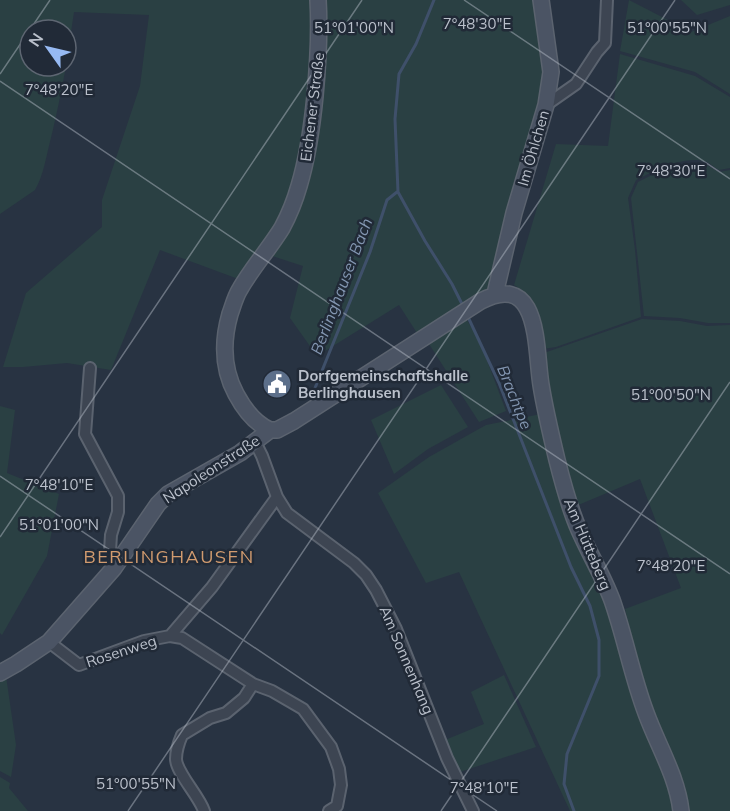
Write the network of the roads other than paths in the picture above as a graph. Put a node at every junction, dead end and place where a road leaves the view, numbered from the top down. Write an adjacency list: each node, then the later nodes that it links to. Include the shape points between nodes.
1 (318, 0): 7 (main road, Eichener Straße, via 319,56 309,149 294,202 238,291 225,335 224,358 232,387 251,416)
2 (541, 0): 4 (main road, Im Öhlchen, via 551,72)
3 (607, 0): 4 (street, via 605,43 576,84)
4 (546, 105): 5 (main road, Im Öhlchen)
5 (488, 298): 7 (main road, Napoleonstraße, via 294,421); 18 (main road, Am Hütteberg, via 504,293 524,303 530,313 561,479 579,531 611,598 643,706 676,783)
6 (90, 368): 10 (street, via 85,434 118,496 110,551)
7 (270, 430): 8 (main road, Napoleonstraße)
8 (255, 442): 9 (street, Am Sonnenhang); 10 (main road, Napoleonstraße, via 163,498)
9 (277, 497): 11 (street, Rosenweg, via 212,587); 17 (street, Am Sonnenhang, via 287,513 360,568 376,590)
10 (114, 568): 12 (main road, Napoleonstraße)
11 (170, 636): 12 (street, Rosenweg, via 144,641 79,665); 14 (street, via 182,638)
12 (50, 642): 13 (main road, Napoleonstraße)
13 (0, 673)
14 (254, 684): 15 (street, via 303,709 331,747 341,785); 16 (street, via 226,713 182,735 176,762)
15 (336, 809)
16 (204, 811)
17 (473, 811)
18 (681, 811)

